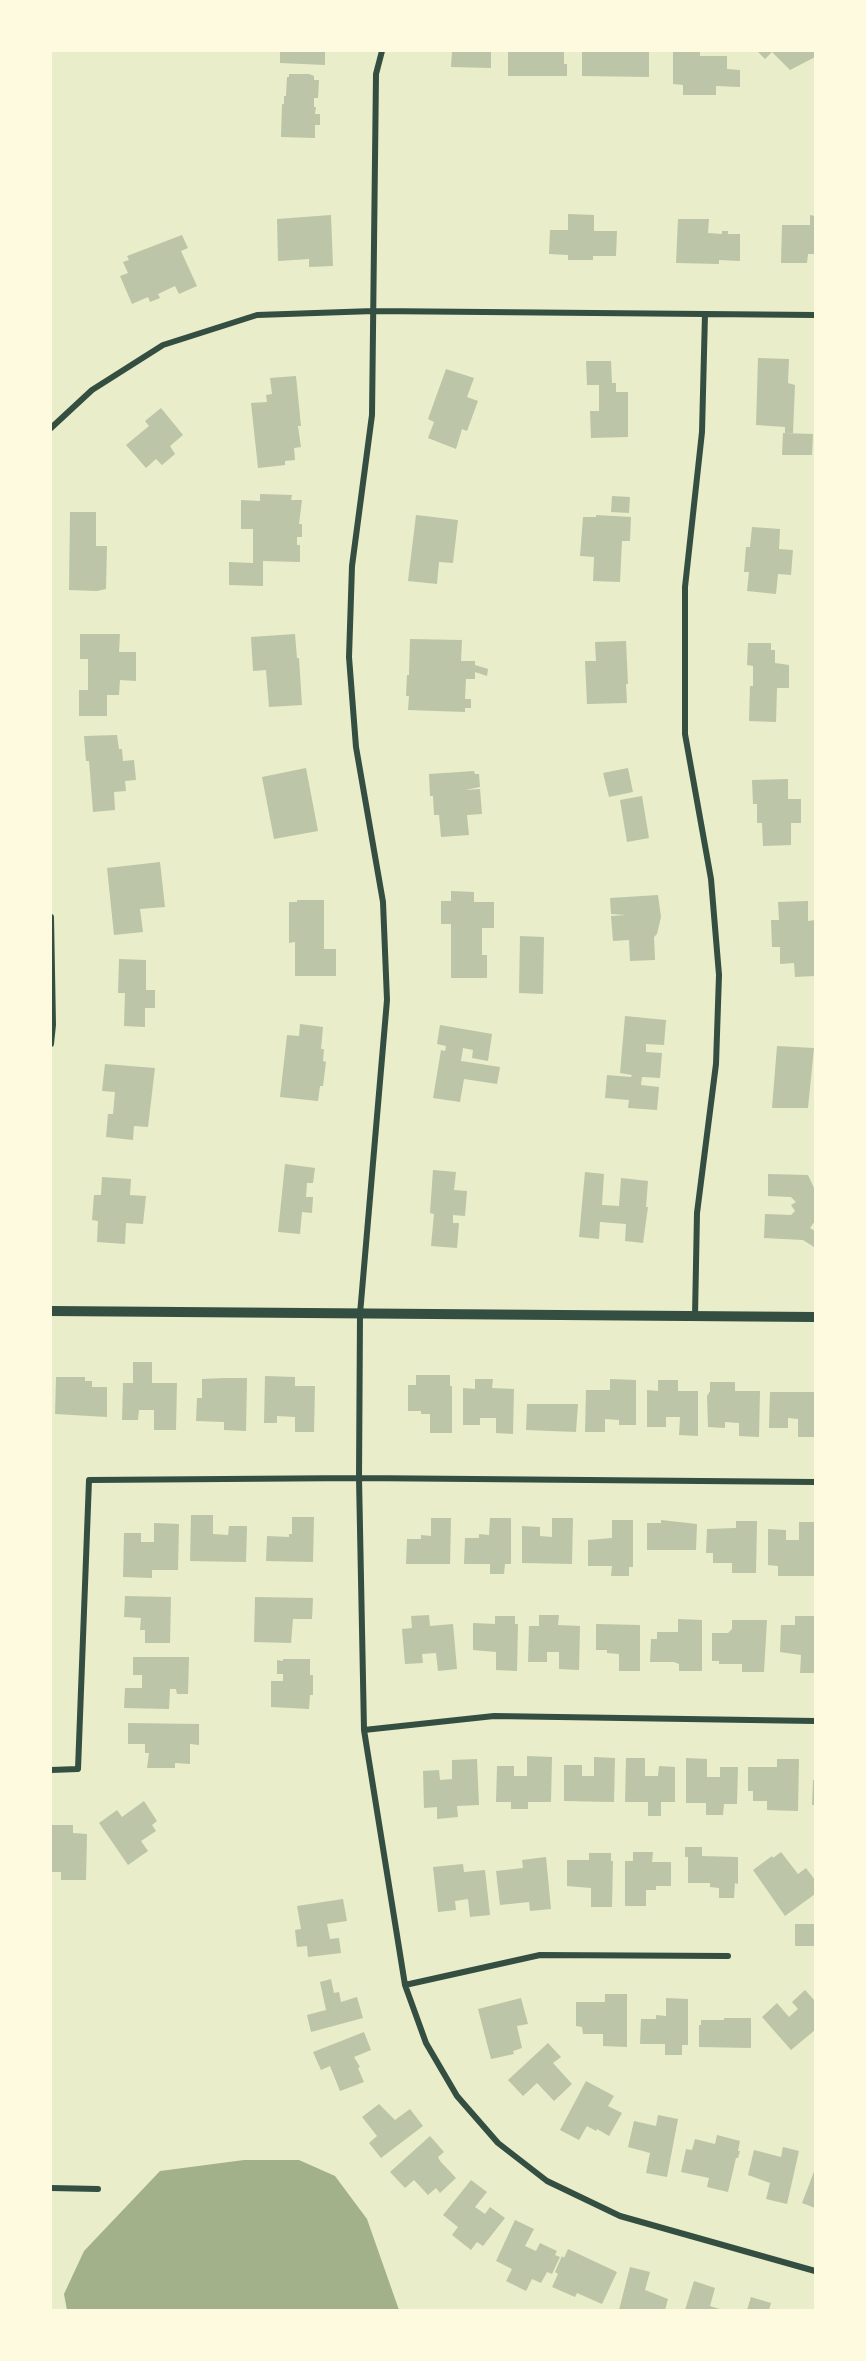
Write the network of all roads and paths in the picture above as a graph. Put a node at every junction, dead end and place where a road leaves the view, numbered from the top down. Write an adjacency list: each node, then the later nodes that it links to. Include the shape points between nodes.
1 (382, 51): 2 (street, via 376,74)
2 (374, 311): 3 (street); 5 (street, via 257,315 162,345 92,390); 9 (street, via 372,415 352,566 349,657 356,747 383,902 387,1000)
3 (705, 314): 4 (street); 10 (street, via 702,432 685,587 685,734 711,879 719,975 716,1064 697,1213)
4 (815, 315)
5 (51, 428)
6 (51, 917): 7 (street)
7 (51, 1044)
8 (51, 1311): 9 (street)
9 (360, 1314): 10 (street); 12 (street)
10 (695, 1316): 11 (street)
11 (815, 1317)
12 (359, 1478): 13 (street); 15 (street); 16 (street, via 89,1480 78,1769)
13 (815, 1482)
14 (815, 1721): 15 (street, via 494,1716)
15 (364, 1730): 18 (street)
16 (51, 1770)
17 (728, 1956): 18 (street, via 540,1955)
18 (405, 1985): 21 (street, via 426,2043 457,2097 498,2143 547,2181 620,2216)
19 (51, 2188): 20 (street)
20 (98, 2189)
21 (815, 2271)

